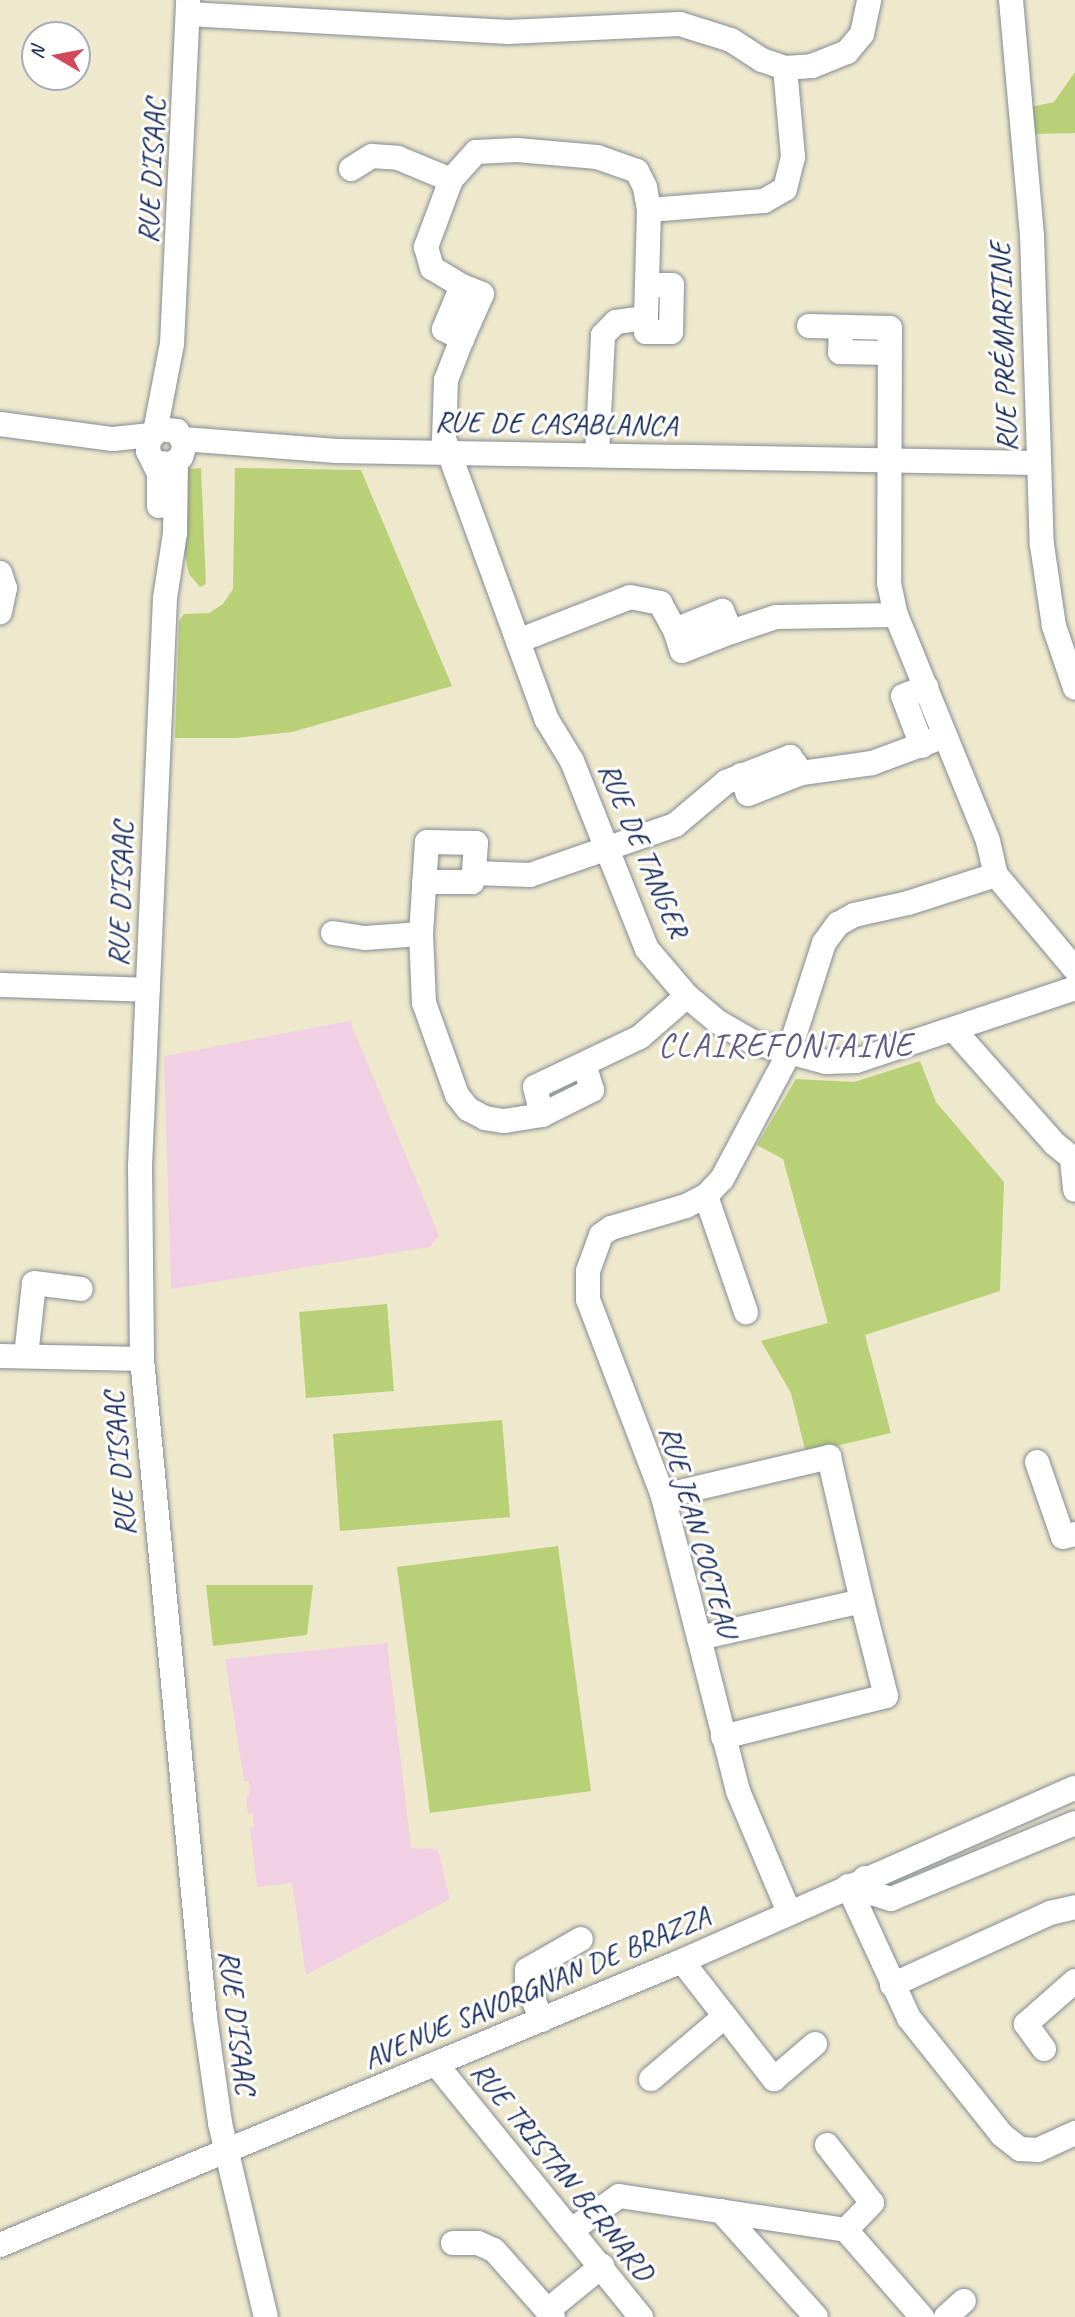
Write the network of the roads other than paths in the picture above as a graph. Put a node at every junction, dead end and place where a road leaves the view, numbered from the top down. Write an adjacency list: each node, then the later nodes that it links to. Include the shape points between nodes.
1 (869, 0): 4 (street, via 862,34 848,52 812,66)
2 (1011, 0): 14 (street, RUE PRÉMARTINE, via 1032,235)
3 (188, 7): 4 (street, via 508,32 680,24 731,40); 10 (street, RUE D'ISAAC)
4 (785, 68): 7 (street, via 793,157 785,188 764,201)
5 (351, 169): 6 (street, via 372,156 398,158)
6 (451, 180): 7 (street, via 476,152 517,150 597,157 637,172); 11 (street, RUE DE TANGER, via 426,247 432,268 462,286 444,329 462,339 446,380)
7 (649, 209): 12 (street, via 646,318 616,322 603,335)
8 (808, 326): 13 (street, via 890,328)
9 (0, 424): 10 (street, RUE DE CASABLANCA)
10 (166, 446): 11 (street, RUE DE CASABLANCA); 32 (street, RUE D'ISAAC, via 174,533 164,598)
11 (447, 451): 12 (street, RUE DE CASABLANCA); 18 (street, RUE DE TANGER)
12 (597, 455): 13 (street, RUE DE CASABLANCA)
13 (887, 461): 14 (street, RUE DE CASABLANCA); 17 (street, via 888,572)
14 (1037, 463): 20 (street, RUE PRÉMARTINE, via 1042,545 1054,626)
15 (0, 573): 16 (street, via 5,587)
16 (0, 612)
17 (896, 615): 18 (street, via 776,617 731,632 722,611 675,630 660,603 630,597); 19 (street)
18 (518, 641): 23 (street, RUE DE TANGER, via 547,720 572,761)
19 (926, 687): 21 (street); 22 (street, via 903,696)
20 (1075, 688)
21 (945, 736): 22 (street); 25 (street, via 988,841)
22 (922, 746): 23 (street, via 872,763 802,773 790,757 726,782 675,825)
23 (607, 851): 24 (street, via 530,875); 33 (street, RUE DE TANGER, via 647,949)
24 (474, 873): 26 (street, via 472,882); 26 (street, via 476,843 427,842)
25 (996, 876): 29 (street); 35 (street, via 854,915 838,925 824,943)
26 (424, 882): 28 (street)
27 (332, 933): 28 (street, via 365,938)
28 (421, 934): 33 (street, via 424,1003 457,1095 468,1109 485,1118 542,1115 535,1087 640,1037)
29 (1075, 968)
30 (0, 985): 32 (street)
31 (1075, 988): 34 (street, RUE DE TANGER)
32 (148, 990): 43 (street, RUE D'ISAAC, via 140,1166)
33 (687, 996): 35 (street, RUE DE TANGER, via 752,1042)
34 (954, 1030): 35 (street, RUE DE TANGER, via 856,1061 826,1062); 36 (street)
35 (788, 1055): 38 (street, via 747,1137)
36 (1073, 1160): 37 (street)
37 (1075, 1190)
38 (706, 1196): 40 (street); 45 (street, RUE JEAN COCTEAU, via 601,1235 584,1285)
39 (81, 1289): 42 (street, via 34,1283)
40 (746, 1312)
41 (0, 1356): 42 (street)
42 (26, 1356): 43 (street)
43 (142, 1359): 69 (street, RUE D'ISAAC, via 203,2003 220,2123)
44 (1037, 1462): 46 (street, via 1063,1537)
45 (663, 1496): 47 (street, via 829,1457); 48 (street, RUE JEAN COCTEAU)
46 (1075, 1534)
47 (862, 1601): 48 (street); 49 (street, via 886,1696)
48 (699, 1638): 49 (street, RUE JEAN COCTEAU)
49 (723, 1737): 56 (street, RUE JEAN COCTEAU, via 738,1791)
50 (1075, 1788): 51 (street, AVENUE SAVORGNAN DE BRAZZA)
51 (1012, 1815): 53 (street); 54 (street, AVENUE SAVORGNAN DE BRAZZA)
52 (1075, 1823): 53 (street)
53 (1029, 1842): 54 (street, via 891,1899)
54 (856, 1882): 56 (street, AVENUE SAVORGNAN DE BRAZZA); 60 (street)
55 (1075, 1907): 60 (street, via 1050,1913)
56 (789, 1912): 58 (street, AVENUE SAVORGNAN DE BRAZZA)
57 (581, 1940): 62 (street, via 527,1970 527,1984)
58 (682, 1961): 61 (street); 62 (street, AVENUE SAVORGNAN DE BRAZZA)
59 (1075, 1981): 64 (street, via 1026,2024)
60 (892, 1984): 67 (street, via 909,2018 1012,2145 1038,2150)
61 (725, 2016): 63 (street, via 774,2079); 66 (street)
62 (542, 2020): 65 (street, AVENUE SAVORGNAN DE BRAZZA)
63 (815, 2045)
64 (1044, 2049)
65 (436, 2064): 69 (street, AVENUE SAVORGNAN DE BRAZZA); 71 (street, RUE TRISTAN BERNARD)
66 (652, 2079)
67 (1075, 2133)
68 (827, 2145): 72 (street, via 872,2203)
69 (229, 2152): 74 (street, AVENUE SAVORGNAN DE BRAZZA); 77 (street, RUE D'ISAAC)
70 (722, 2210): 71 (street, via 618,2196); 72 (street); 79 (street)
71 (572, 2230): 75 (street, RUE TRISTAN BERNARD)
72 (846, 2230): 80 (street)
73 (453, 2243): 76 (street, via 478,2243 494,2250)
74 (0, 2245)
75 (602, 2266): 76 (street); 78 (street, RUE TRISTAN BERNARD)
76 (550, 2314)
77 (266, 2317)
78 (641, 2317)
79 (816, 2317)
80 (922, 2317)

